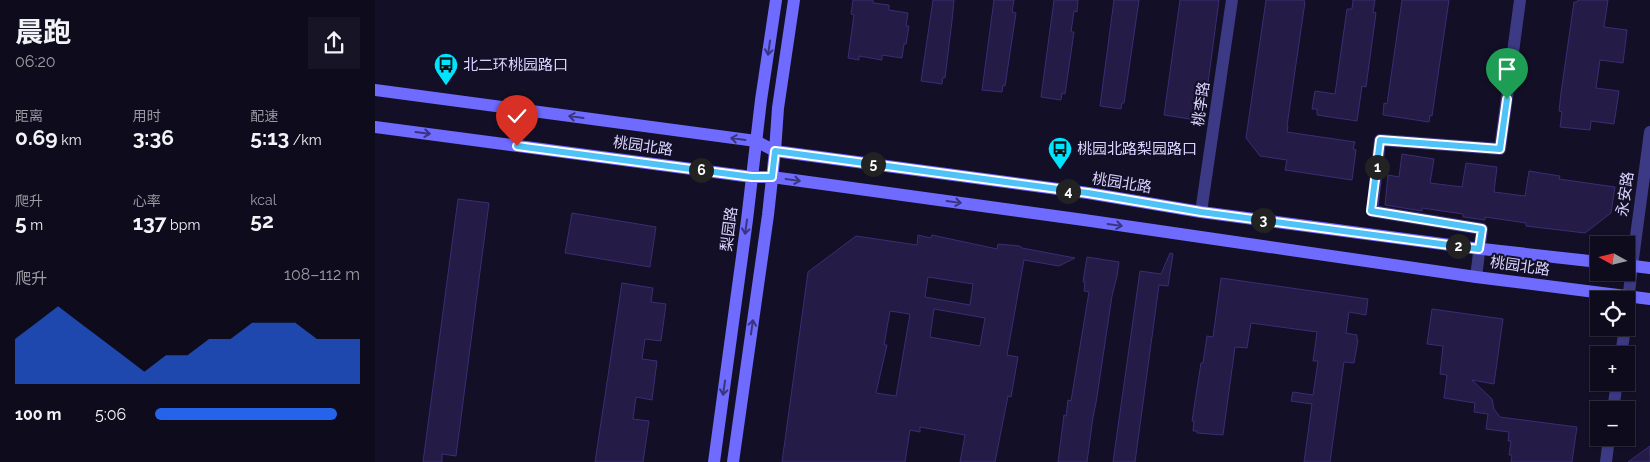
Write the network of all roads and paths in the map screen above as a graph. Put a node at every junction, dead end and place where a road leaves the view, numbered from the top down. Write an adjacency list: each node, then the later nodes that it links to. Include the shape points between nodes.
1 (776, 0): 8 (main road, 梨园路, one-way to 8)
2 (794, 0): 9 (main road)
3 (1232, 0): 12 (street, 桃李路)
4 (1520, 0): 14 (street, via 1500,149 1380,140 1371,211 1482,229)
5 (375, 90): 8 (main road, 桃园北路, one-way to 5)
6 (375, 127): 10 (main road, 桃园北路, one-way to 10)
7 (1650, 132): 13 (street, 永安路)
8 (756, 141): 9 (main road, 桃园北路); 10 (main road, 梨园路)
9 (775, 151): 11 (main road); 12 (main road, 桃园北路, via 1088,193)
10 (752, 177): 11 (main road, 桃园北路); 23 (main road, 梨园路, one-way to 23)
11 (772, 177): 18 (main road, 桃园北路, one-way to 18); 24 (main road, one-way to 11)
12 (1201, 212): 14 (main road, 桃园北路)
13 (1634, 236)
14 (1479, 249): 15 (main road, 桃园北路); 18 (street)
15 (1590, 261)
16 (1635, 266): 17 (main road)
17 (1650, 268)
18 (1477, 276): 19 (main road, 桃园北路)
19 (1590, 292)
20 (1635, 298): 21 (main road, 桃园北路)
21 (1650, 299)
22 (1608, 446): 25 (street)
23 (714, 462)
24 (733, 462)
25 (1606, 462)

